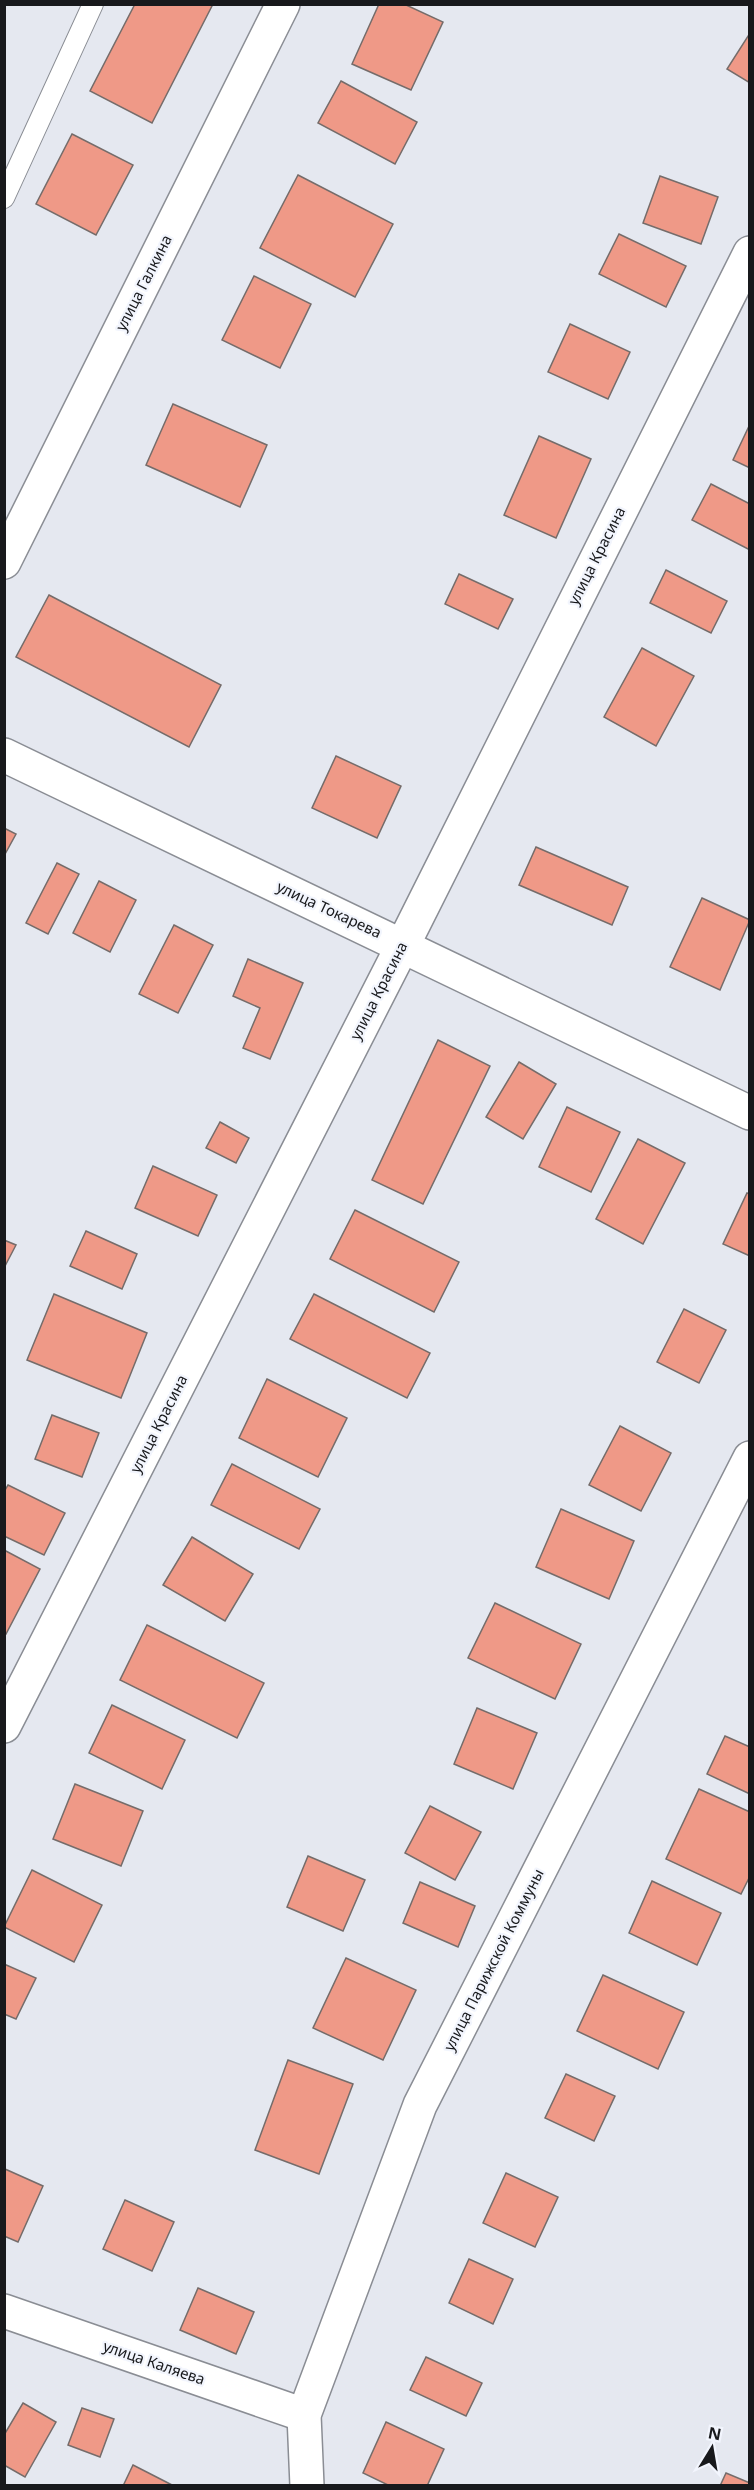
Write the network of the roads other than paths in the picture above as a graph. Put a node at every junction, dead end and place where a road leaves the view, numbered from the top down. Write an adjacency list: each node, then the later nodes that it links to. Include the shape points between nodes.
1 (93, 4): 3 (lane)
2 (283, 4): 5 (street, улица Галкина)
3 (4, 198)
4 (750, 253): 7 (street, улица Красина)
5 (4, 562)
6 (4, 755): 7 (street, улица Токарева)
7 (403, 945): 8 (street, улица Токарева); 10 (street, улица Красина)
8 (750, 1113)
9 (750, 1458): 12 (street, улица Парижской Коммуны, via 420,2105)
10 (4, 1726)
11 (4, 2311): 12 (street, улица Каляева)
12 (304, 2415): 13 (street, улица Парижской Коммуны)
13 (307, 2486)

